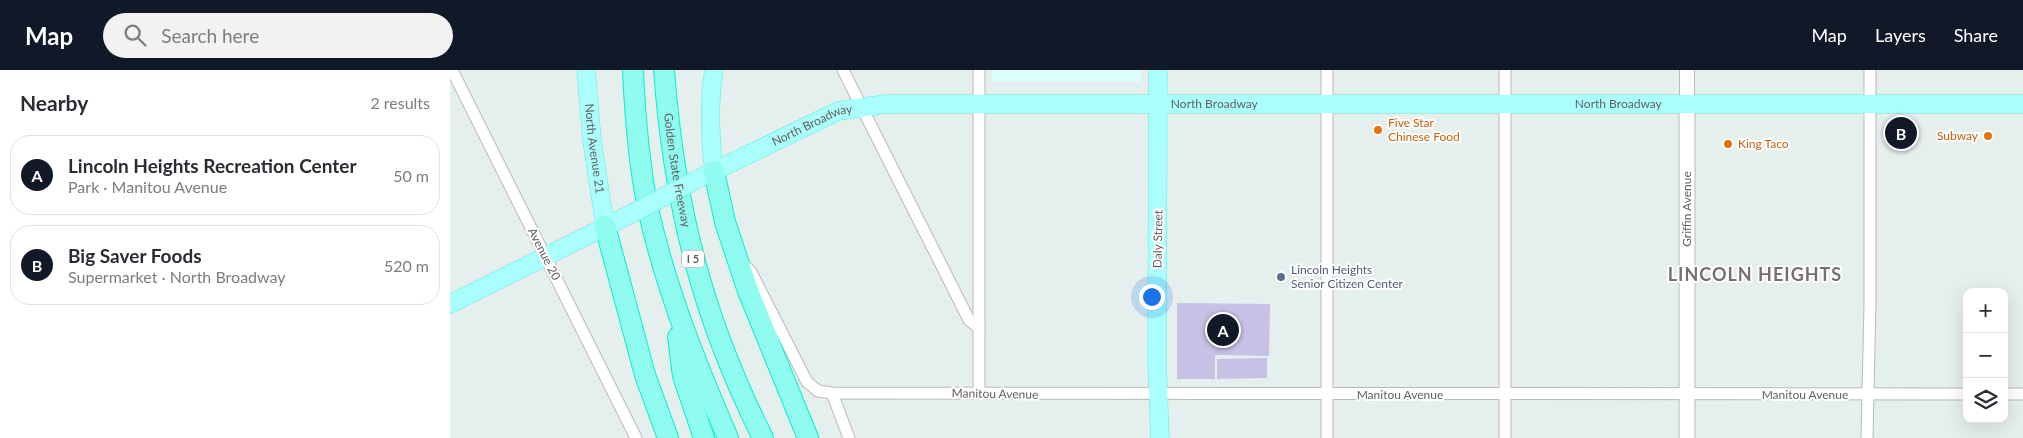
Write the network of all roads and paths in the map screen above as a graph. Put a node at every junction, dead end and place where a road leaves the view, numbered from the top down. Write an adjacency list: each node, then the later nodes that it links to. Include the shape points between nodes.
1 (452, 70): 23 (street, Avenue 20)
2 (586, 70): 22 (main road, North Avenue 21, via 592,140)
3 (633, 70): 26 (highway, I 5, via 648,209)
4 (664, 70): 42 (highway, Golden State Freeway / I 5, via 672,159 686,233 727,361)
5 (714, 70): 21 (main road)
6 (843, 70): 20 (street)
7 (979, 70): 13 (street)
8 (1158, 70): 14 (main road, Daly Street)
9 (1327, 70): 15 (street)
10 (1505, 70): 17 (street)
11 (1686, 70): 18 (street, Griffin Avenue)
12 (1870, 70): 19 (street)
13 (979, 104): 14 (main road, North Broadway); 20 (main road, North Broadway); 27 (street)
14 (1158, 104): 15 (main road, North Broadway); 35 (main road, Daly Street)
15 (1327, 104): 17 (main road, North Broadway); 30 (street)
16 (2023, 104): 19 (main road, North Broadway)
17 (1505, 105): 18 (main road, North Broadway); 36 (street)
18 (1687, 105): 19 (main road, North Broadway); 37 (main road, Griffin Avenue)
19 (1870, 105): 31 (street)
20 (860, 106): 21 (main road, North Broadway, via 838,111); 27 (street, via 969,320)
21 (705, 176): 22 (main road, North Broadway, bridge); 24 (highway)
22 (605, 226): 23 (main road, North Broadway); 39 (highway, via 644,375)
23 (545, 256): 25 (main road, North Broadway); 38 (street, Avenue 20)
24 (739, 261): 28 (street, via 751,272 807,382 818,391); 43 (highway, via 748,292)
25 (450, 304)
26 (675, 305): 40 (highway, via 683,376); 41 (highway, I 5)
27 (979, 328): 29 (street)
28 (832, 393): 29 (street, Manitou Avenue); 44 (street)
29 (979, 393): 35 (street, Manitou Avenue)
30 (1327, 394): 35 (street, Manitou Avenue); 36 (street, Manitou Avenue); 46 (street)
31 (1867, 394): 32 (street, Manitou Avenue); 37 (street, Manitou Avenue); 49 (street)
32 (1963, 394)
33 (2008, 394): 34 (street)
34 (2023, 394)
35 (1158, 395): 45 (main road, Daly Street)
36 (1505, 395): 37 (street, Manitou Avenue); 47 (street)
37 (1687, 395): 48 (main road, Griffin Avenue)
38 (636, 438)
39 (668, 438)
40 (704, 438)
41 (728, 438)
42 (763, 438)
43 (808, 438)
44 (849, 438)
45 (1160, 438)
46 (1327, 438)
47 (1504, 438)
48 (1687, 438)
49 (1867, 438)

